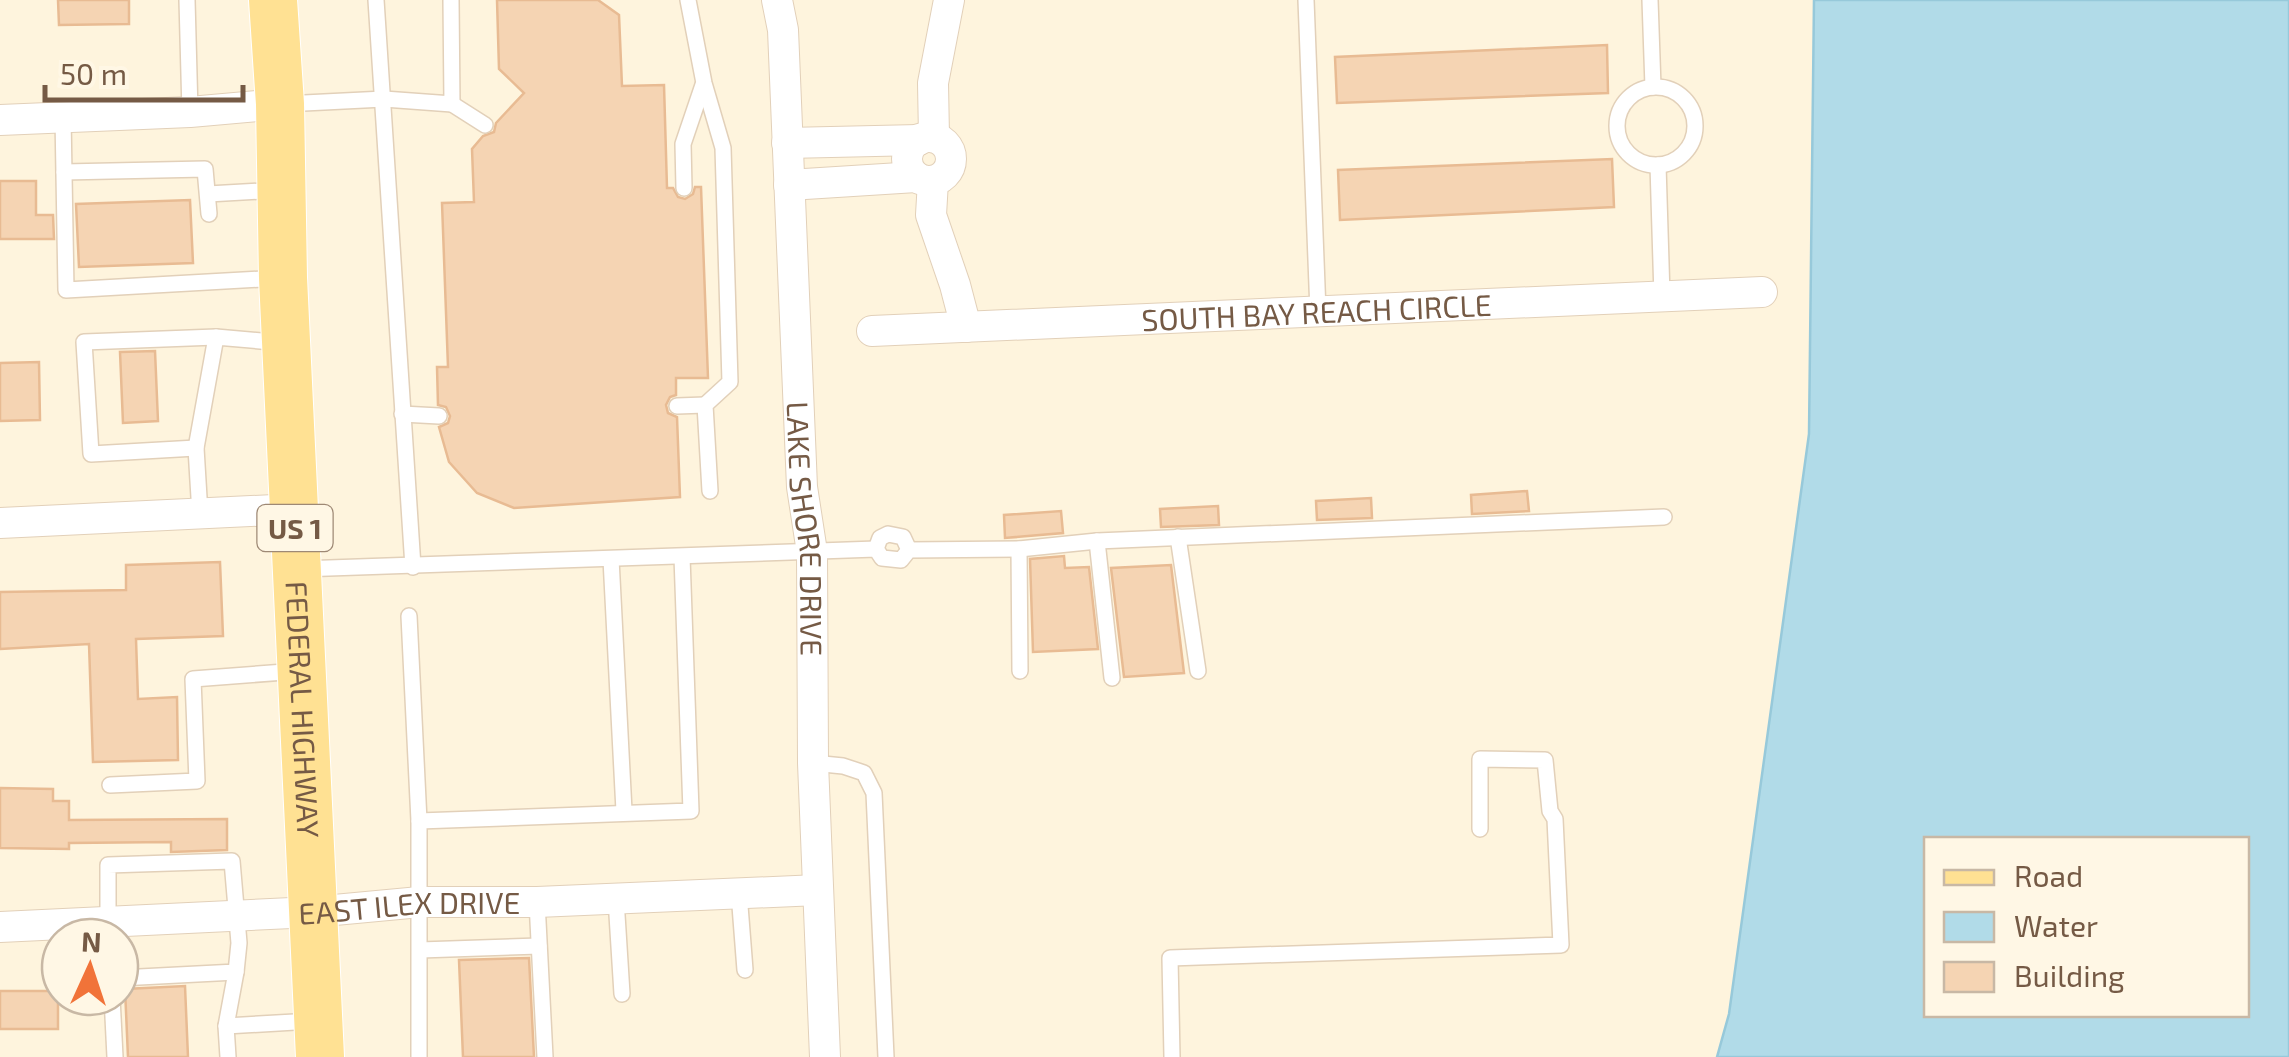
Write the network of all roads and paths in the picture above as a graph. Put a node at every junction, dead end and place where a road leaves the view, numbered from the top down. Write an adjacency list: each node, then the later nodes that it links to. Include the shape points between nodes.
1 (187, 0): 15 (lane)
2 (273, 0): 13 (main road, FEDERAL HIGHWAY / US 1)
3 (376, 0): 12 (lane)
4 (451, 0): 14 (lane)
5 (688, 0): 10 (lane)
6 (777, 0): 20 (street, LAKE SHORE DRIVE)
7 (948, 0): 19 (street)
8 (1306, 0): 32 (lane)
9 (1650, 0): 11 (lane)
10 (704, 83): 25 (lane, via 683,144); 37 (lane, via 723,148 730,382)
11 (1654, 88): 21 (lane, via 1631,96 1617,128 1635,159); 21 (lane, via 1686,102 1695,124 1681,156)
12 (384, 99): 13 (lane); 14 (lane); 39 (lane)
13 (280, 104): 15 (street); 26 (main road, FEDERAL HIGHWAY / US 1)
14 (452, 104): 18 (lane)
15 (190, 112): 16 (street)
16 (63, 117): 17 (street); 22 (lane)
17 (0, 120)
18 (485, 125)
19 (926, 138): 20 (street); 23 (street, via 948,148 951,160 944,176)
20 (787, 143): 24 (street, LAKE SHORE DRIVE)
21 (1658, 165): 31 (lane)
22 (64, 172): 27 (lane, via 206,169); 29 (lane, via 66,290)
23 (924, 179): 24 (street); 33 (street)
24 (789, 185): 50 (street, LAKE SHORE DRIVE, via 802,487)
25 (684, 188)
26 (284, 190): 27 (lane); 29 (main road, FEDERAL HIGHWAY / US 1)
27 (208, 194): 28 (lane)
28 (209, 214)
29 (284, 278): 36 (main road, FEDERAL HIGHWAY / US 1)
30 (1762, 292): 31 (street, SOUTH BAY REACH CIRCLE)
31 (1662, 296): 32 (street, SOUTH BAY REACH CIRCLE)
32 (1318, 312): 33 (street, SOUTH BAY REACH CIRCLE)
33 (966, 327): 34 (street, SOUTH BAY REACH CIRCLE)
34 (872, 332)
35 (216, 337): 36 (lane); 41 (lane); 41 (lane, via 84,342 91,454)
36 (287, 343): 43 (main road, FEDERAL HIGHWAY / US 1)
37 (705, 405): 38 (lane); 42 (lane)
38 (677, 406)
39 (402, 414): 40 (lane); 53 (lane)
40 (439, 416)
41 (196, 448): 44 (lane)
42 (710, 491)
43 (294, 509): 44 (street); 54 (main road, FEDERAL HIGHWAY / US 1)
44 (200, 514): 46 (street)
45 (1664, 516): 47 (lane)
46 (0, 523)
47 (1178, 538): 48 (lane); 57 (lane)
48 (1097, 541): 49 (lane); 59 (lane)
49 (1018, 549): 50 (lane, via 909,550 903,536 892,534 876,549); 58 (lane)
50 (812, 552): 51 (lane); 60 (street, LAKE SHORE DRIVE)
51 (682, 557): 52 (lane); 62 (lane, via 691,811)
52 (611, 559): 53 (lane); 62 (lane)
53 (413, 567): 54 (lane)
54 (297, 569): 56 (main road, FEDERAL HIGHWAY / US 1)
55 (410, 616): 63 (lane)
56 (302, 671): 61 (lane, via 193,679 196,780); 70 (main road, FEDERAL HIGHWAY / US 1)
57 (1198, 671)
58 (1020, 672)
59 (1112, 678)
60 (812, 763): 65 (street, LAKE SHORE DRIVE); 90 (lane, via 864,773 874,793)
61 (110, 785)
62 (624, 811): 63 (lane)
63 (419, 821): 68 (lane)
64 (1480, 828): 91 (lane, via 1480,760 1545,760 1561,945 1170,958)
65 (818, 890): 66 (street, EAST ILEX DRIVE); 89 (street, LAKE SHORE DRIVE)
66 (739, 893): 67 (street, EAST ILEX DRIVE); 78 (lane)
67 (616, 899): 69 (street, EAST ILEX DRIVE); 81 (lane)
68 (420, 902): 69 (street, EAST ILEX DRIVE); 70 (street, EAST ILEX DRIVE); 77 (lane)
69 (536, 902): 76 (lane)
70 (313, 912): 71 (street, EAST ILEX DRIVE); 84 (main road, FEDERAL HIGHWAY / US 1)
71 (237, 916): 72 (lane, via 232,861 108,865); 73 (street, EAST ILEX DRIVE); 79 (lane)
72 (108, 917)
73 (140, 921)
74 (40, 925): 75 (street, EAST ILEX DRIVE)
75 (0, 927)
76 (539, 946): 77 (lane); 88 (lane)
77 (420, 950): 87 (lane)
78 (746, 970)
79 (236, 972): 80 (lane); 83 (lane)
80 (140, 977)
81 (622, 994)
82 (113, 1017): 85 (lane)
83 (226, 1026): 84 (lane); 86 (lane)
84 (319, 1039)
85 (115, 1057)
86 (228, 1057)
87 (420, 1057)
88 (545, 1057)
89 (824, 1057)
90 (886, 1057)
91 (1172, 1057)

